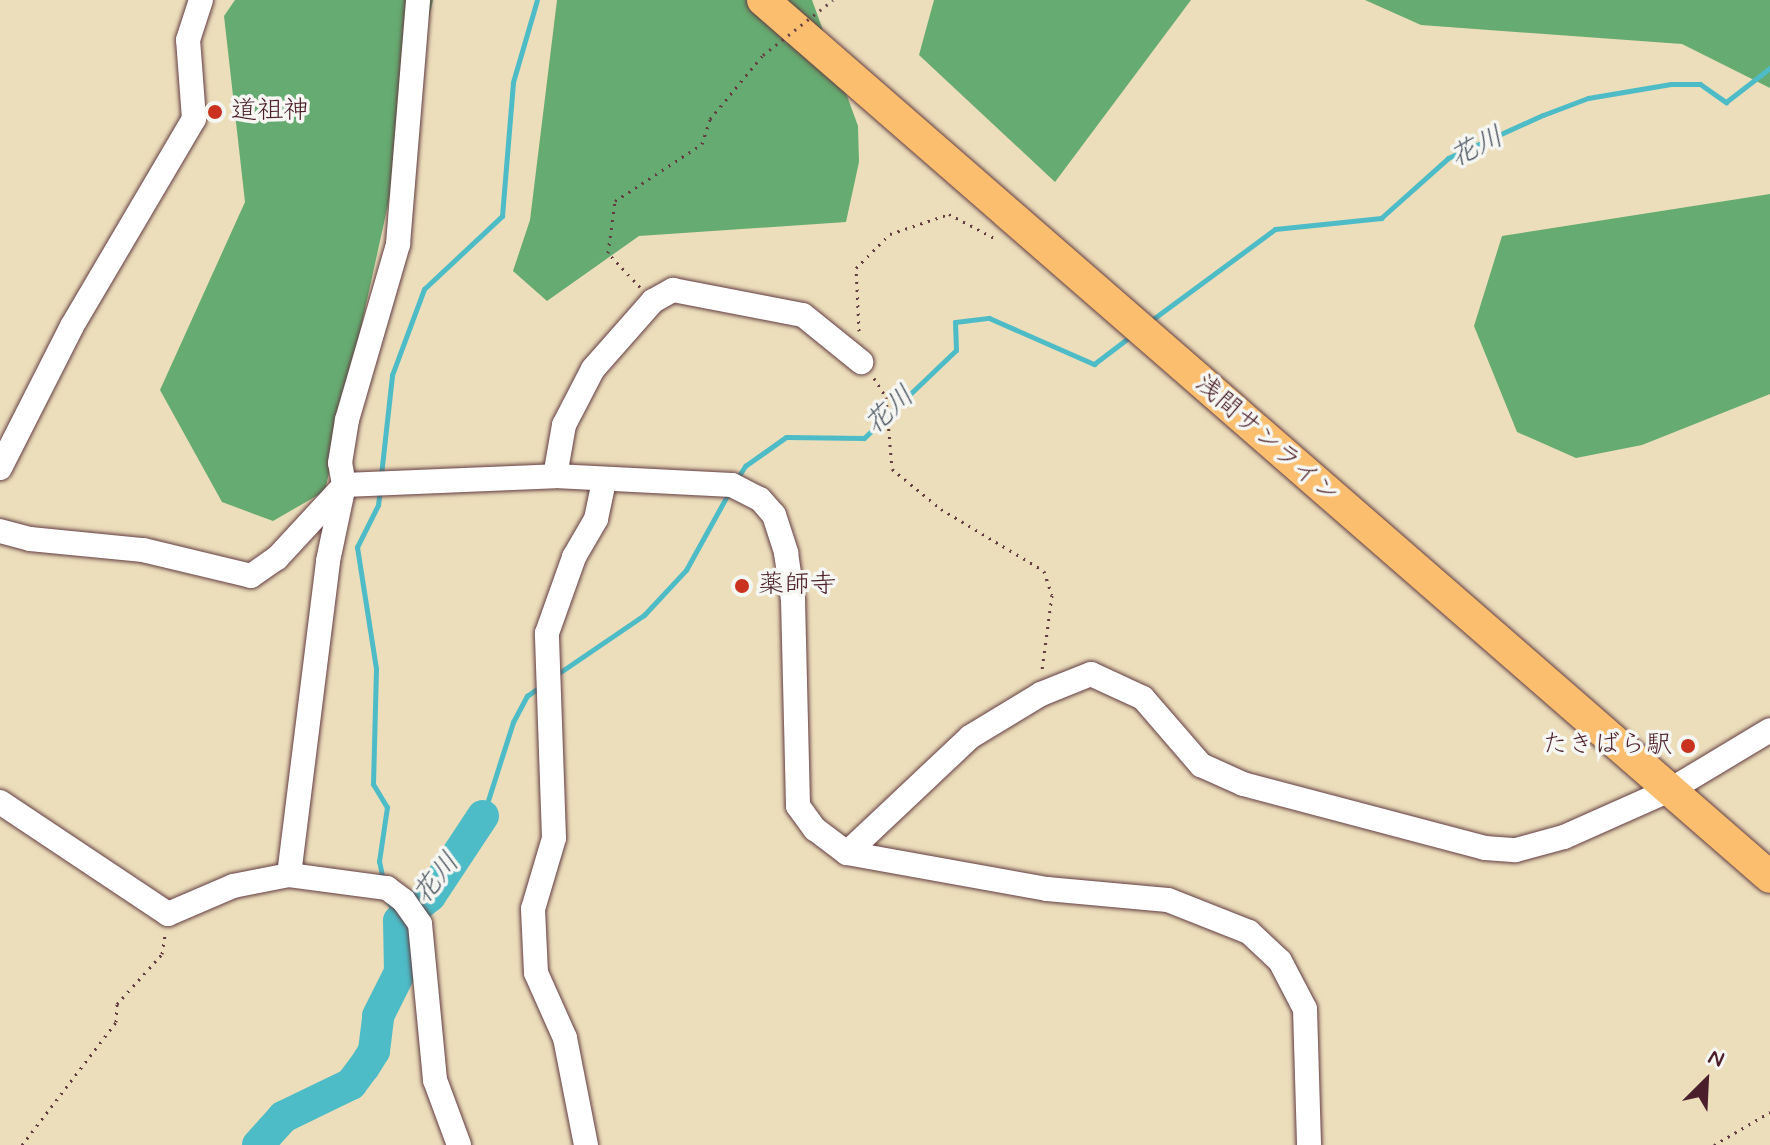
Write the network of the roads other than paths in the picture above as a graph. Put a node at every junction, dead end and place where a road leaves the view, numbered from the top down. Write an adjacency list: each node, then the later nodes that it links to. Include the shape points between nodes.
1 (201, 0): 5 (street, via 188,40 194,119 72,326)
2 (418, 0): 8 (street, via 398,244 347,420 340,463)
3 (763, 0): 11 (main road, 浅間サンライン)
4 (861, 362): 6 (street, via 803,315 673,290 653,301 593,369 564,425)
5 (0, 468)
6 (555, 476): 7 (street); 8 (street)
7 (604, 481): 13 (street, via 732,485 760,499 774,515 793,600 798,806 815,829); 17 (street, via 596,519 574,557 547,633 554,838 533,909 536,973 565,1038)
8 (344, 485): 9 (street, via 277,558 251,576 143,550); 14 (street, via 328,561)
9 (0, 531)
10 (1770, 730): 11 (street)
11 (1672, 789): 13 (street, via 1564,837 1516,850 1485,848 1243,784 1201,765 1143,698 1091,674 1041,694 970,737); 15 (main road, 浅間サンライン)
12 (0, 802): 14 (street, via 168,914 233,886)
13 (847, 853): 18 (street, via 1047,889 1168,900 1249,932 1280,961 1305,1009)
14 (289, 875): 16 (street, via 387,888 416,914 435,1080)
15 (1770, 877)
16 (459, 1145)
17 (586, 1145)
18 (1309, 1145)

